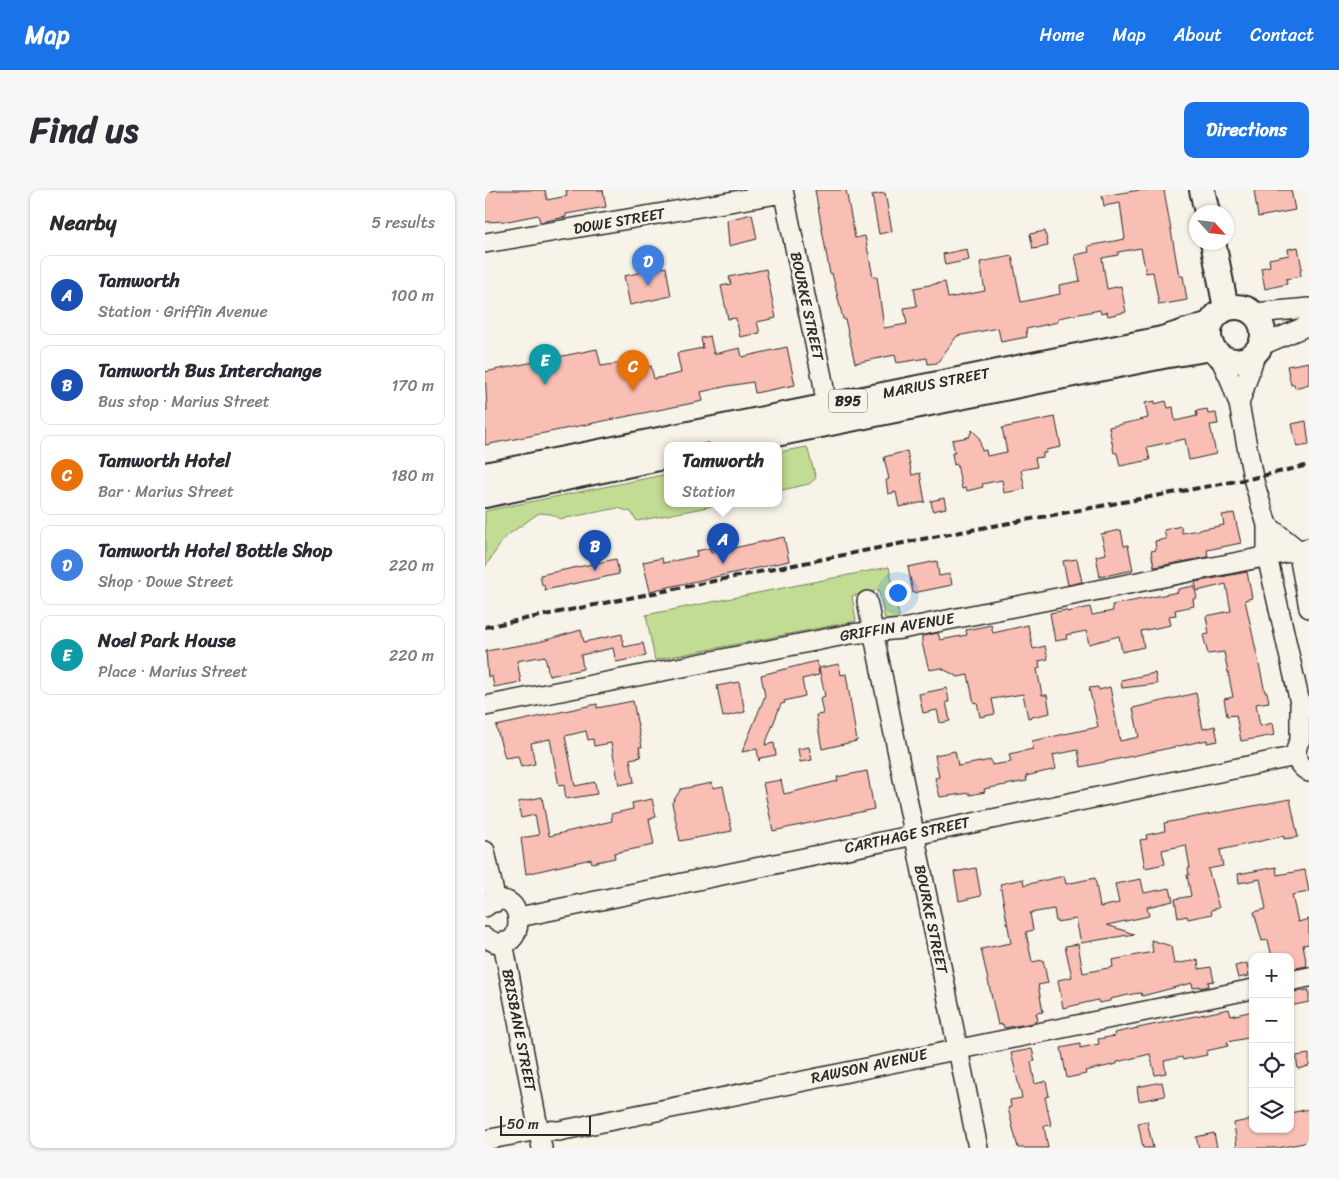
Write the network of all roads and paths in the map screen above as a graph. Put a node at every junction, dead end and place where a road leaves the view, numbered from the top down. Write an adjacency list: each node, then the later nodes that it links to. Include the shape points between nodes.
1 (1202, 190): 3 (main road)
2 (783, 191): 4 (street, DOWE STREET); 13 (street, BOURKE STREET)
3 (1205, 205)
4 (485, 243)
5 (1214, 250): 8 (main road)
6 (1309, 308): 7 (street)
7 (1254, 313): 8 (main road, B95, via 1241,307); 10 (main road, via 1262,325 1263,339)
8 (1218, 316): 11 (main road, via 1209,332); 13 (main road, MARIUS STREET / B95, via 1163,339)
9 (1309, 326): 10 (street)
10 (1258, 349): 11 (main road, B95, via 1244,360 1237,361 1225,359); 12 (street)
11 (1215, 351): 12 (street); 13 (main road, MARIUS STREET / B95, via 1163,356)
12 (1239, 404): 20 (street, via 1253,478)
13 (827, 414): 14 (main road, MARIUS STREET / B95); 15 (main road, MARIUS STREET / B95)
14 (670, 442)
15 (731, 442)
16 (664, 443): 18 (main road, MARIUS STREET / B95)
17 (664, 457): 19 (main road)
18 (485, 475)
19 (485, 495)
20 (1267, 525): 21 (street); 22 (street)
21 (1303, 549): 22 (street, GRIFFIN AVENUE); 24 (street)
22 (1267, 556): 25 (street, GRIFFIN AVENUE, via 902,629); 27 (street, via 1301,702)
23 (867, 601): 25 (street, BOURKE STREET)
24 (1309, 608)
25 (873, 632): 26 (street, GRIFFIN AVENUE); 29 (street, BOURKE STREET)
26 (485, 706)
27 (1302, 743): 28 (street, via 1302,767); 29 (street, CARTHAGE STREET)
28 (1309, 773)
29 (913, 834): 32 (street, CARTHAGE STREET); 37 (street, BOURKE STREET)
30 (485, 852): 31 (street)
31 (490, 904): 32 (street, via 502,901 513,906)
32 (519, 917): 33 (street, via 514,936)
33 (494, 939): 38 (street, BRISBANE STREET)
34 (1309, 977): 35 (street)
35 (1294, 980)
36 (1249, 989): 37 (street, RAWSON AVENUE)
37 (959, 1048): 38 (street, RAWSON AVENUE, via 559,1131); 41 (street, BOURKE STREET)
38 (538, 1130): 39 (street, RAWSON AVENUE); 40 (street, BRISBANE STREET)
39 (485, 1140)
40 (542, 1148)
41 (978, 1148)

